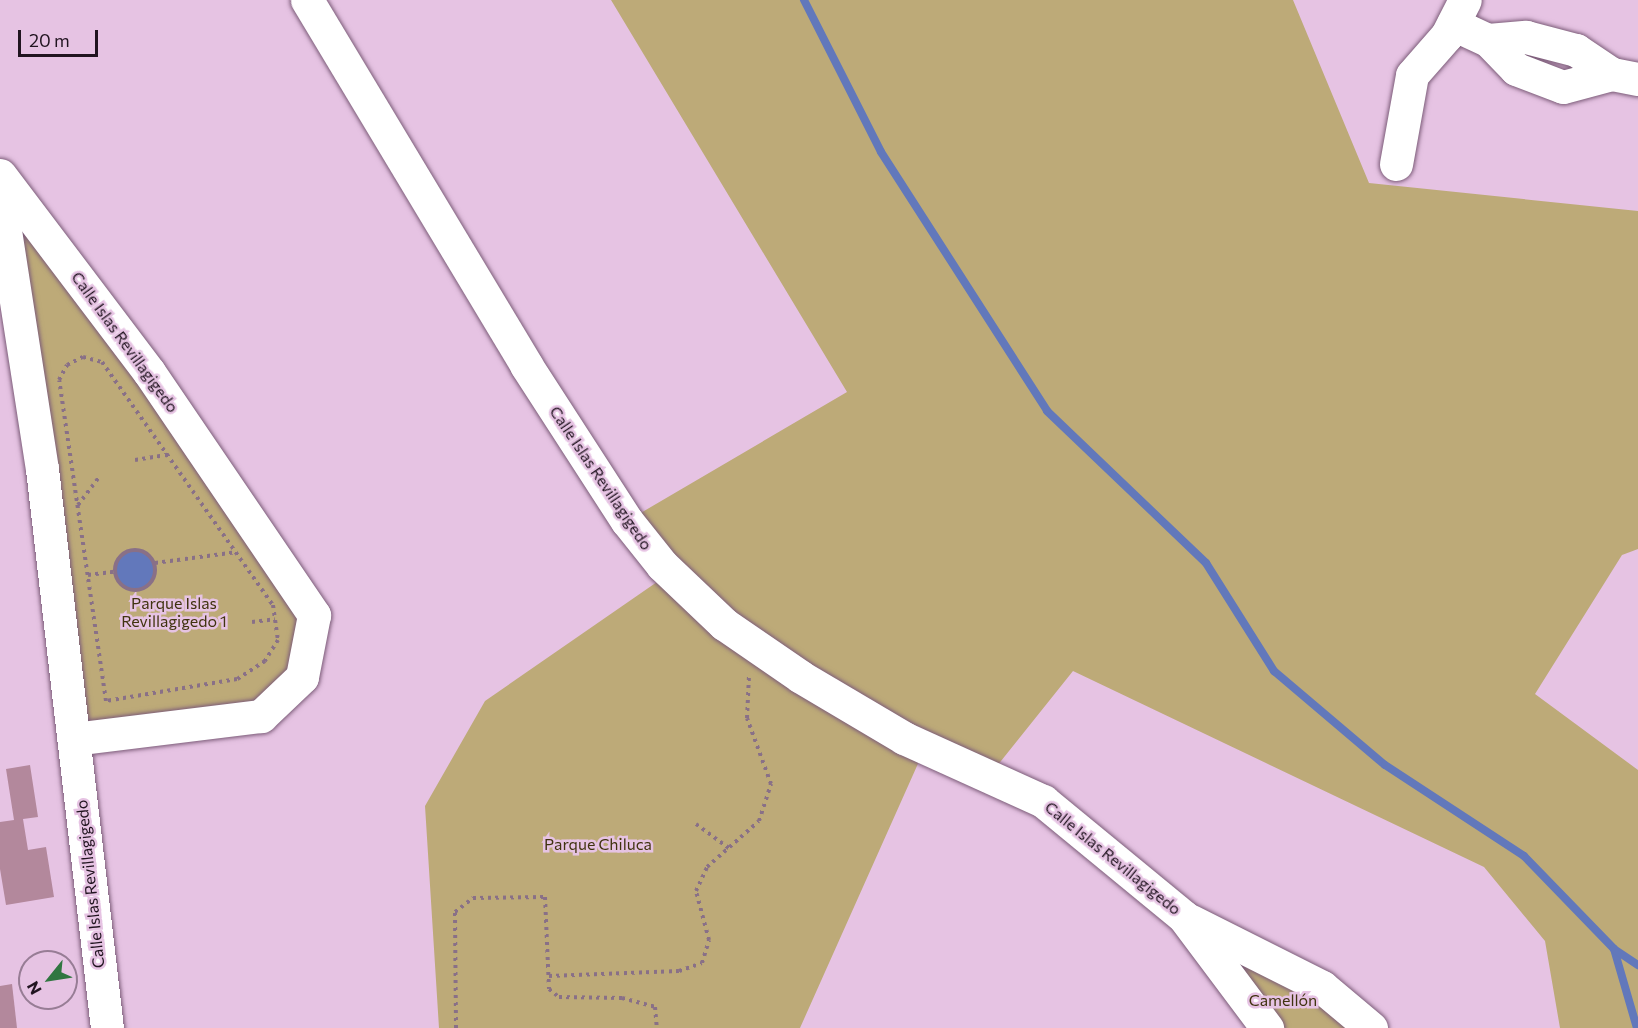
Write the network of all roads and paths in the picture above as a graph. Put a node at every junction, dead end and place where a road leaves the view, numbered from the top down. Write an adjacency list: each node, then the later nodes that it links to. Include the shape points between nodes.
1 (307, 0): 17 (street, Calle Islas Revillagigedo, via 526,365 627,521 678,580 724,624)
2 (1459, 12): 3 (street, via 1488,40 1526,37 1576,50); 4 (street, via 1412,75)
3 (1625, 76)
4 (1396, 164)
5 (0, 176): 18 (street, Calle Islas Revillagigedo, via 149,372 314,615 302,677 261,716)
6 (0, 198): 18 (street, Calle Islas Revillagigedo, via 42,468)
7 (168, 455): 8 (path); 10 (path, via 102,362 83,357 67,365 59,380); 11 (path)
8 (135, 460)
9 (98, 478): 10 (path)
10 (77, 506): 14 (path)
11 (236, 552): 12 (path); 15 (path, via 273,605)
12 (155, 563): 13 (path, via 140,549 126,552); 13 (path, via 156,575 148,585 134,589 124,587)
13 (114, 572): 14 (path)
14 (88, 575): 15 (path, via 106,701 237,679 265,661 278,640)
15 (275, 619): 16 (path)
16 (252, 622)
17 (764, 651): 20 (path, via 750,674 747,718 771,784 759,821); 21 (street, Calle Islas Revillagigedo, via 904,738 1044,801)
18 (74, 739): 23 (street, Calle Islas Revillagigedo)
19 (696, 824): 20 (path)
20 (730, 849): 22 (path, via 707,867 696,891 708,940 702,963 679,971)
21 (1184, 917): 26 (street, Calle Islas Revillagigedo); 27 (street, Calle Islas Revillagigedo, via 1322,987)
22 (549, 976): 24 (path, via 545,897 473,898 455,912); 25 (path, via 549,989 559,997 622,998 655,1007)
23 (107, 1028)
24 (456, 1028)
25 (657, 1028)
26 (1267, 1028)
27 (1371, 1028)

